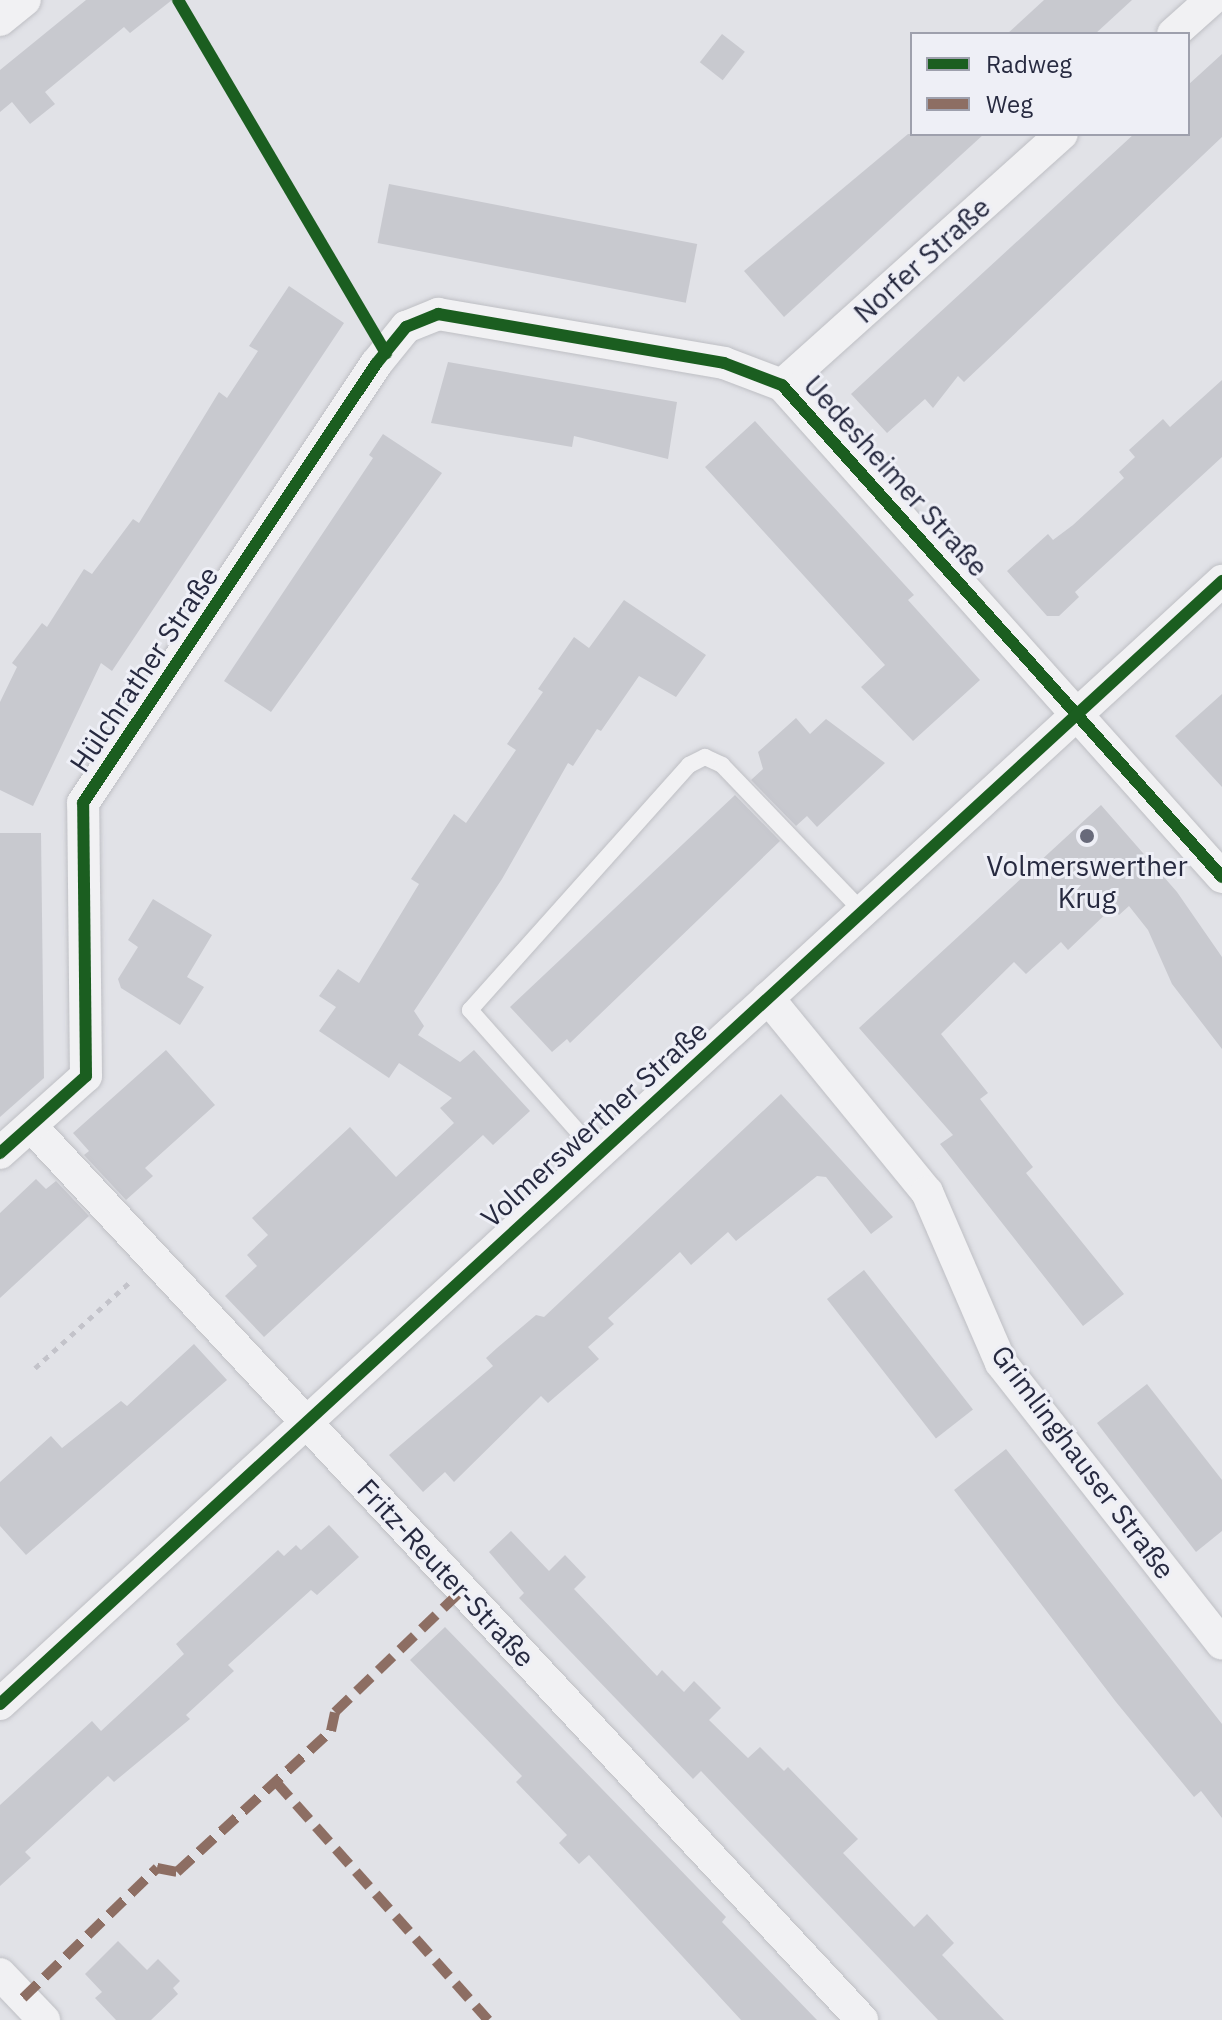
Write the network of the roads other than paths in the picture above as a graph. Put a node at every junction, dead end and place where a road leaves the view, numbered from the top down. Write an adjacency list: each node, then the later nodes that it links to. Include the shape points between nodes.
1 (25, 0): 3 (street)
2 (1211, 0): 4 (street)
3 (0, 20)
4 (1175, 32)
5 (1060, 136): 7 (street, Norfer Straße)
6 (386, 353): 7 (street, Uedesheimer Straße, via 406,327 438,314 724,363); 13 (street, Hülchrather Straße, via 83,803 86,1076)
7 (782, 385): 9 (street, Uedesheimer Straße)
8 (1222, 581): 9 (street, Volmerswerther Straße)
9 (1079, 713): 10 (street, Uedesheimer Straße); 11 (street, Volmerswerther Straße)
10 (1222, 877)
11 (863, 912): 12 (street, Volmerswerther Straße); 14 (lane, Volmerswerther Straße, via 722,765 705,757 689,765 470,1010)
12 (768, 998): 14 (street, Volmerswerther Straße); 17 (street, Grimlinghauser Straße, via 927,1192 1001,1363)
13 (31, 1126): 15 (street, Hülchrather Straße); 16 (street, Fritz-Reuter-Straße)
14 (596, 1152): 16 (street, Volmerswerther Straße)
15 (0, 1153)
16 (306, 1423): 18 (street, Volmerswerther Straße); 21 (street, Fritz-Reuter-Straße)
17 (1222, 1644)
18 (0, 1704)
19 (0, 1974): 20 (street)
20 (44, 2020)
21 (862, 2020)

